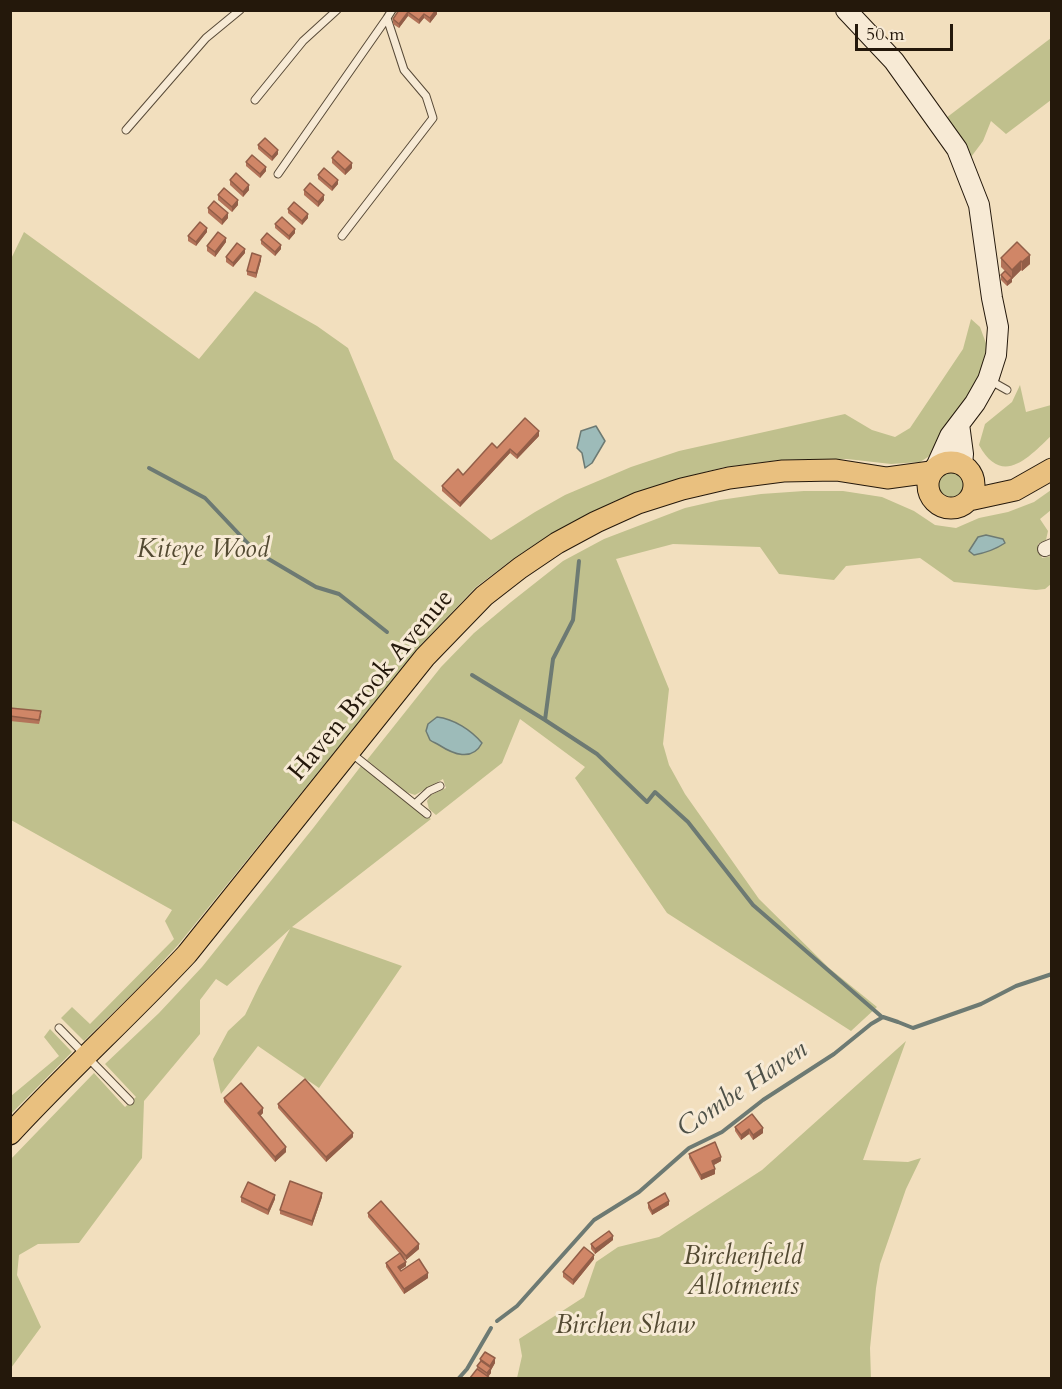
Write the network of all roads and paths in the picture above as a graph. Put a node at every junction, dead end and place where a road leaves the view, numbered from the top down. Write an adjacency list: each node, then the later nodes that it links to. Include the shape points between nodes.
1 (240, 10): 7 (lane, via 207,38)
2 (337, 10): 6 (lane, via 303,41)
3 (392, 10): 5 (lane)
4 (846, 10): 10 (street, via 894,61 957,150 979,205 998,327 996,355)
5 (387, 18): 8 (lane); 9 (lane, via 404,70 426,96 433,118)
6 (255, 100)
7 (126, 130)
8 (278, 174)
9 (342, 236)
10 (988, 380): 11 (lane); 12 (street)
11 (1007, 390)
12 (959, 424): 13 (street); 14 (street)
13 (934, 469): 14 (main road, via 948,462); 16 (main road, Haven Brook Avenue); 19 (main road, via 927,485)
14 (967, 469): 17 (main road); 18 (main road, via 974,487)
15 (1052, 469): 17 (main road)
16 (887, 478): 19 (main road, Haven Brook Avenue); 20 (main road, Haven Brook Avenue, via 836,470 729,478 638,503 596,522 557,543 484,596 425,657)
17 (1015, 490): 18 (main road)
18 (969, 500): 19 (main road, via 951,508)
19 (934, 501)
20 (349, 751): 22 (lane); 25 (main road, Haven Brook Avenue, via 187,954)
21 (440, 786): 22 (lane)
22 (415, 804): 23 (lane)
23 (428, 814)
24 (59, 1028): 25 (lane)
25 (86, 1056): 26 (lane); 27 (main road, Haven Brook Avenue)
26 (130, 1101)
27 (10, 1134)

